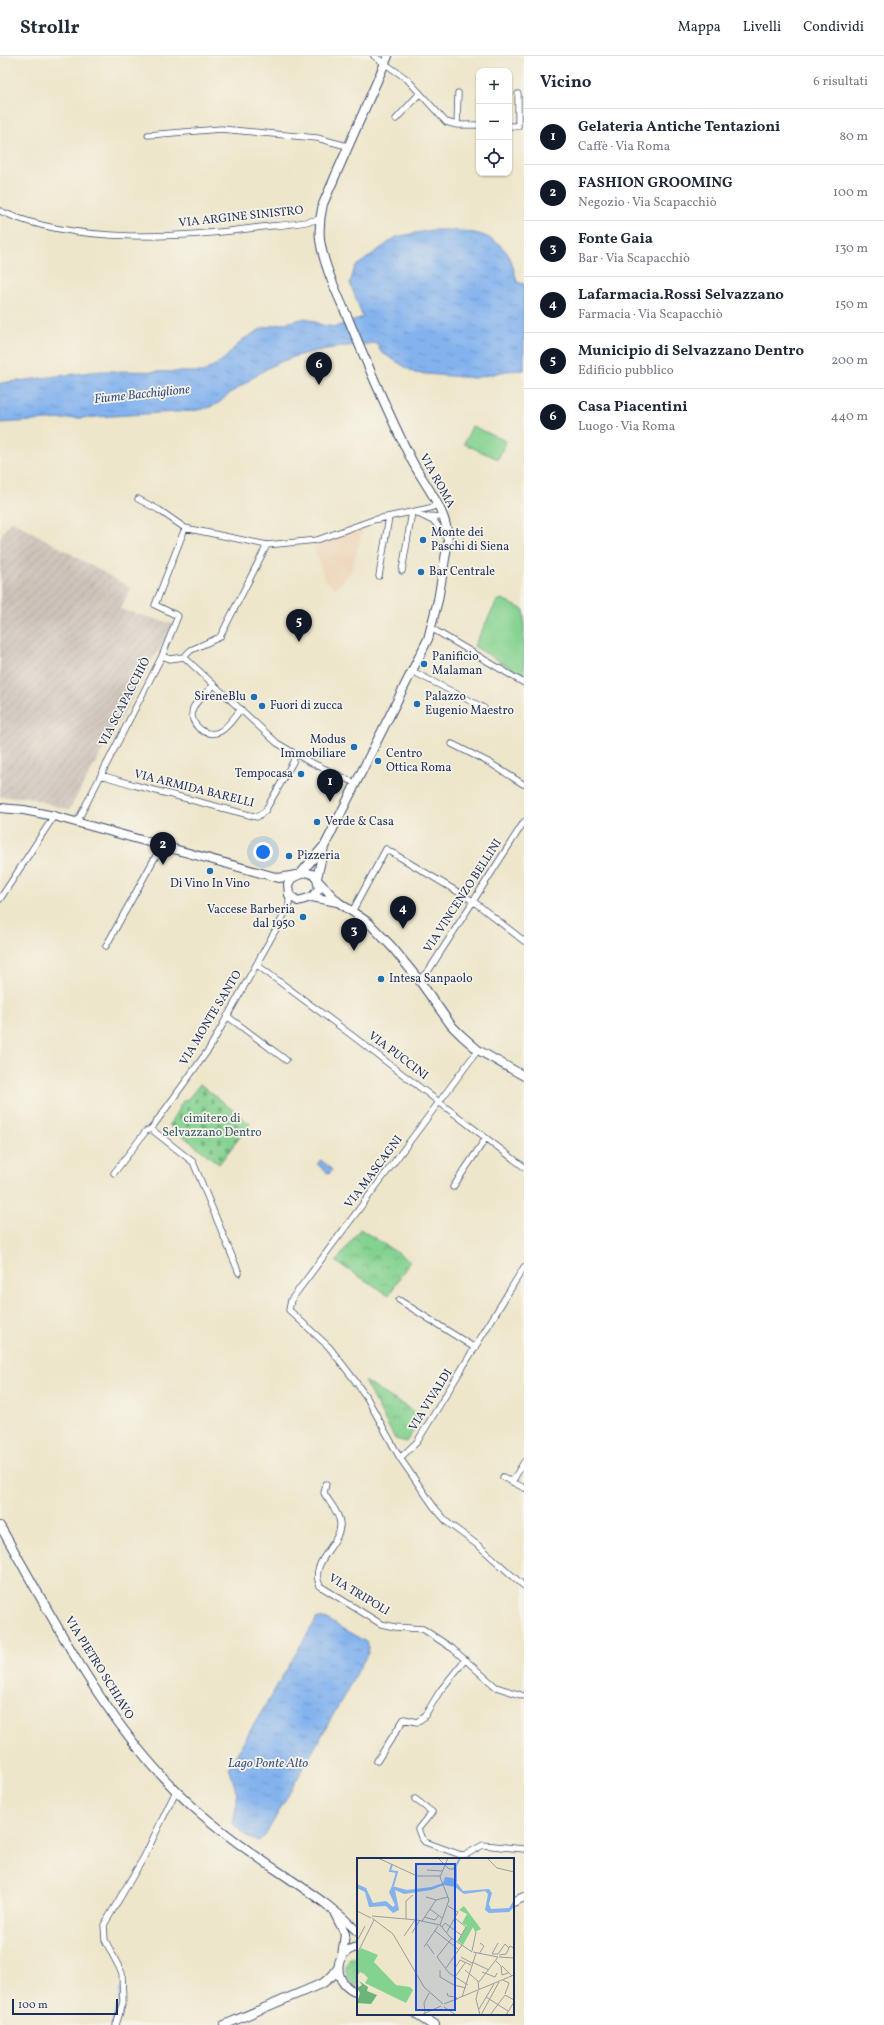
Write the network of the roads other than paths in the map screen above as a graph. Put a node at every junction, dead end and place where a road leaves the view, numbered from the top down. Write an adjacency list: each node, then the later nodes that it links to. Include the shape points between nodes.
1 (374, 56): 2 (street)
2 (386, 59): 3 (street); 11 (street)
3 (420, 93): 6 (street); 7 (street, via 446,122)
4 (458, 94): 7 (street)
5 (518, 94): 9 (street, via 518,126)
6 (396, 119)
7 (457, 125): 8 (street)
8 (476, 125)
9 (512, 126)
10 (148, 135): 11 (street, via 221,129 317,138)
11 (347, 146): 13 (street, via 323,204)
12 (0, 212): 13 (street, VIA ARGINE SINISTRO, via 54,228 107,234 219,233)
13 (320, 223): 15 (street, VIA ROMA, via 323,253 363,354 411,460)
14 (138, 499): 20 (street)
15 (437, 505): 16 (street); 19 (street, VIA ROMA)
16 (413, 512): 17 (street); 18 (street); 23 (street)
17 (427, 516): 19 (street); 21 (street, via 435,522)
18 (389, 517): 22 (street, via 317,540); 24 (street)
19 (443, 517): 21 (street, VIA ROMA)
20 (185, 528): 22 (street); 26 (street, via 155,605 178,616)
21 (448, 540): 25 (street, VIA ROMA)
22 (267, 546): 27 (street, via 220,637 191,650)
23 (402, 571)
24 (378, 576)
25 (431, 628): 28 (street, VIA ROMA); 29 (street)
26 (162, 656): 27 (street, VIA SCAPACCHIÒ, via 170,659); 35 (street, VIA SCAPACCHIÒ)
27 (184, 657): 30 (street)
28 (412, 671): 31 (street); 36 (street, VIA ROMA)
29 (524, 683)
30 (214, 685): 32 (street); 32 (street, via 194,707 191,717 195,725 210,733 217,733 224,729)
31 (484, 708)
32 (241, 709): 34 (street, via 277,743)
33 (452, 744): 37 (street, via 490,763)
34 (295, 754): 35 (street, VIA ARMIDA BARELLI, via 265,811 257,817); 36 (street)
35 (101, 775): 40 (street, VIA SCAPACCHIÒ)
36 (355, 783): 43 (street, VIA ROMA)
37 (524, 786)
38 (0, 808): 39 (street)
39 (54, 816): 40 (street); 49 (street)
40 (76, 822): 42 (street)
41 (524, 822): 51 (street, VIA VINCENZO BELLINI)
42 (162, 845): 45 (street); 56 (street)
43 (324, 847): 44 (street, VIA ROMA); 46 (street, VIA ROMA)
44 (298, 875): 45 (street); 46 (street, via 308,872); 47 (street, via 290,881)
45 (279, 878): 47 (street)
46 (318, 880): 48 (street, via 319,889); 52 (street)
47 (289, 893): 50 (street); 53 (street, VIA MONTE SANTO)
48 (312, 897): 50 (street); 52 (street)
49 (0, 899)
50 (298, 901): 53 (street)
51 (473, 901): 54 (street, via 386,849); 55 (street); 58 (street, VIA VINCENZO BELLINI, via 429,970)
52 (338, 902): 54 (street)
53 (289, 906): 57 (street, VIA MONTE SANTO)
54 (353, 910): 58 (street, via 392,947)
55 (524, 941)
56 (106, 946)
57 (256, 965): 59 (street, VIA MONTE SANTO); 63 (street, VIA PUCCINI)
58 (419, 980): 60 (street, via 451,1026)
59 (227, 1016): 61 (street); 64 (street, VIA MONTE SANTO, via 209,1048)
60 (478, 1050): 62 (street); 63 (street, VIA MASCAGNI)
61 (286, 1060)
62 (524, 1076)
63 (440, 1102): 65 (street, VIA PUCCINI); 73 (street, VIA MASCAGNI, via 291,1300 289,1308 291,1314 328,1347 353,1378)
64 (151, 1129): 67 (street, VIA MONTE SANTO, via 146,1131); 70 (street, via 193,1162)
65 (486, 1138): 66 (street, VIA PUCCINI); 68 (street)
66 (524, 1168)
67 (114, 1173)
68 (452, 1187)
69 (524, 1267): 72 (street, VIA VIVALDI)
70 (239, 1273)
71 (399, 1300): 72 (street)
72 (475, 1348): 73 (street, VIA VIVALDI, via 417,1442)
73 (400, 1458): 80 (street, via 434,1508 448,1523)
74 (524, 1462): 76 (street)
75 (503, 1477): 76 (street)
76 (512, 1482): 78 (street)
77 (326, 1484): 81 (street, VIA TRIPOLI, via 324,1492 339,1517 340,1525 321,1563 317,1580 320,1586 381,1624 423,1629 453,1649)
78 (524, 1488)
79 (0, 1526): 84 (street, VIA PIETRO SCHIAVO, via 109,1711 148,1761)
80 (523, 1584)
81 (464, 1661): 82 (street, VIA TRIPOLI, via 496,1687); 83 (street, via 440,1691 424,1717 417,1722 404,1719)
82 (524, 1696)
83 (377, 1761)
84 (176, 1791): 89 (street, VIA PIETRO SCHIAVO, via 240,1845); 98 (street, via 144,1857 104,1925 105,1940 122,1972 123,2002)
85 (416, 1799): 86 (street, via 432,1812 418,1829 425,1842 460,1855 467,1854 483,1844)
86 (524, 1849)
87 (524, 1897): 88 (street)
88 (514, 1902)
89 (331, 1908): 90 (street, VIA PIETRO SCHIAVO, via 341,1914); 92 (street, VIA PIETRO SCHIAVO, via 345,1934 346,1942)
90 (357, 1931)
91 (357, 1947): 92 (street)
92 (342, 1956): 93 (street, VIA PIETRO SCHIAVO)
93 (338, 1968): 94 (street); 95 (street, via 338,1975)
94 (323, 1983): 95 (street, via 336,1983); 99 (street)
95 (346, 1988): 96 (street)
96 (357, 1993)
97 (419, 2015): 100 (highway)
98 (116, 2025)
99 (224, 2025)
100 (434, 2025)

